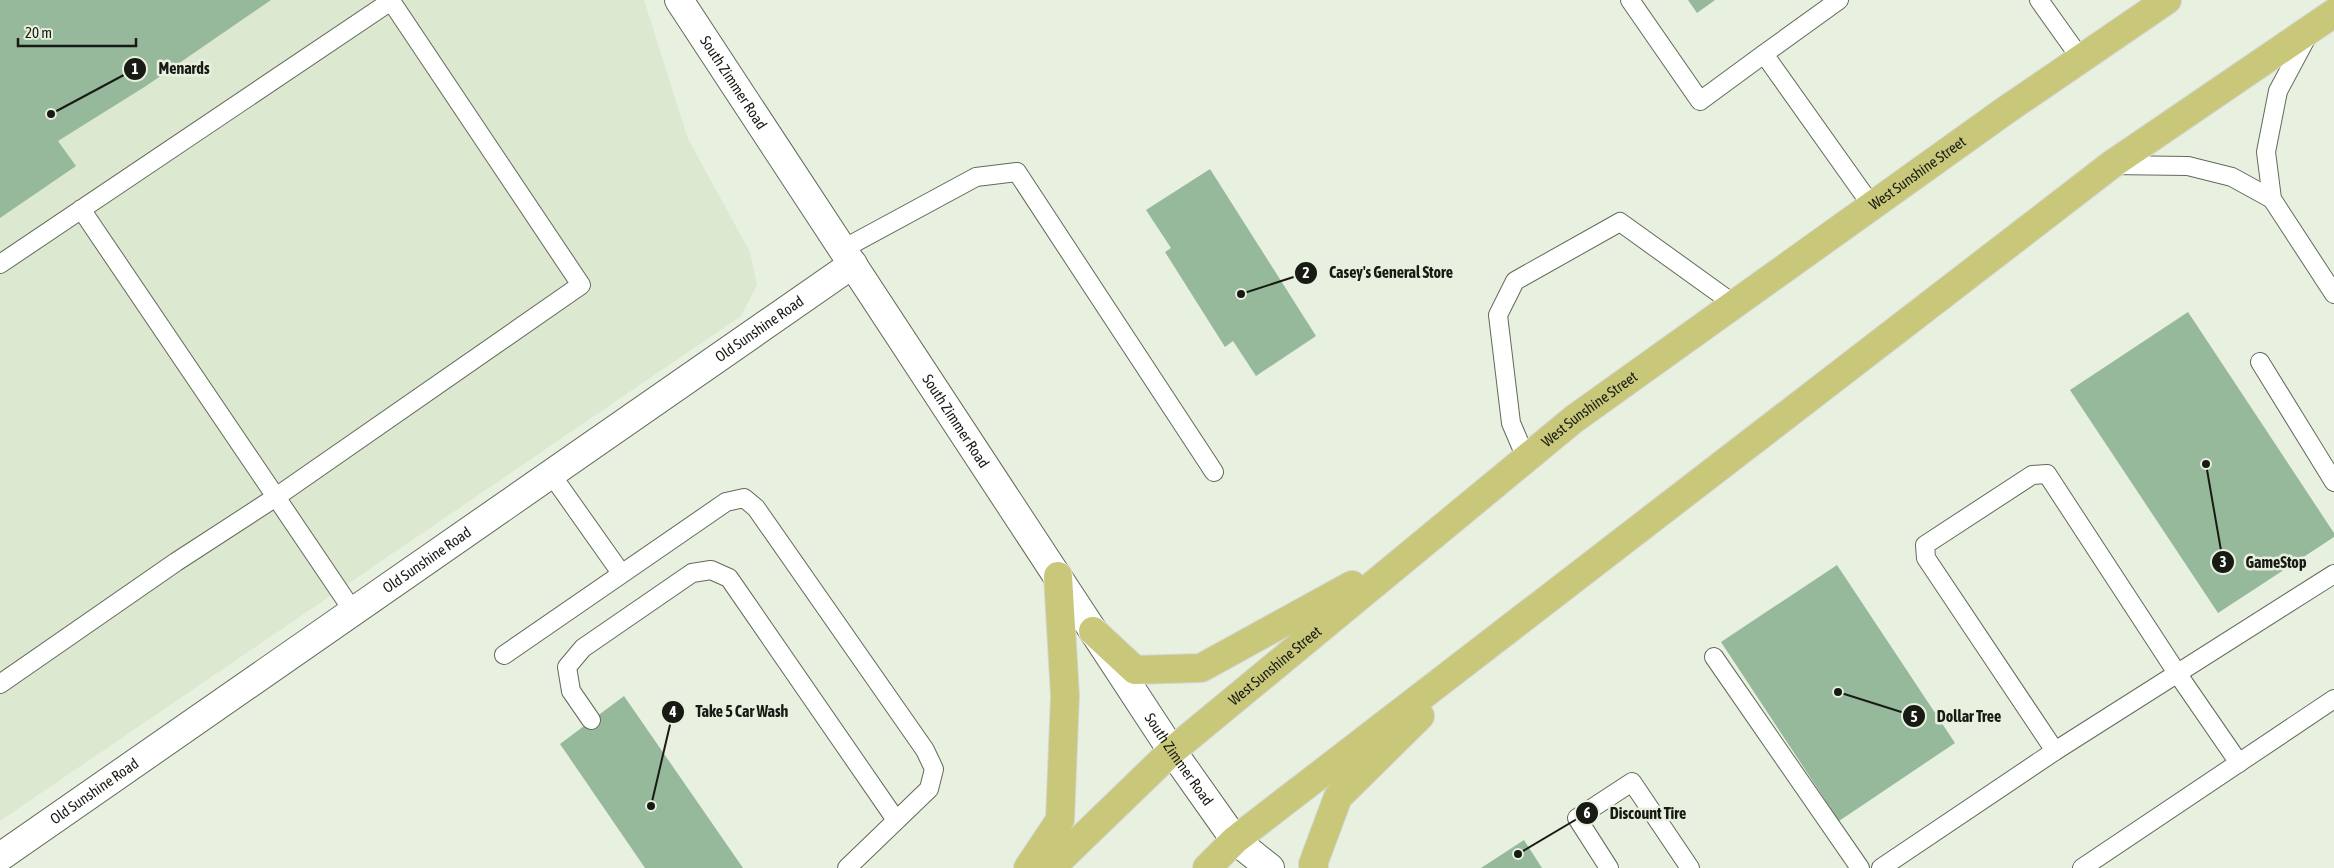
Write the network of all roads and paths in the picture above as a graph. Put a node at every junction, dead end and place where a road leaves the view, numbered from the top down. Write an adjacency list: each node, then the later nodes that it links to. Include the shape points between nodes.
1 (679, 0): 13 (street, South Zimmer Road)
2 (1630, 0): 7 (lane, via 1700,101)
3 (1839, 0): 7 (lane)
4 (2040, 0): 8 (lane)
5 (2153, 4): 8 (main road, West Sunshine Street)
6 (2323, 20): 9 (main road); 10 (lane, via 2278,91 2266,152)
7 (1764, 54): 11 (lane)
8 (2081, 59): 11 (main road, West Sunshine Street)
9 (2111, 165): 10 (lane, via 2188,166 2232,177); 28 (main road)
10 (2272, 199): 15 (lane)
11 (1872, 206): 16 (main road, West Sunshine Street)
12 (81, 209): 14 (lane); 22 (lane); 22 (lane, via 391,1 581,285)
13 (848, 256): 19 (lane, via 976,177 1017,172); 20 (street, Old Sunshine Road); 26 (street, South Zimmer Road)
14 (0, 264)
15 (2334, 294)
16 (1734, 304): 18 (main road, West Sunshine Street, via 1574,419); 18 (lane, via 1620,222 1515,281 1498,315 1511,424)
17 (2260, 362): 21 (lane)
18 (1526, 458): 23 (main road, West Sunshine Street)
19 (1214, 472)
20 (552, 474): 24 (lane); 27 (street, Old Sunshine Road)
21 (2334, 482)
22 (276, 497): 27 (lane); 33 (lane, via 168,567)
23 (1442, 528): 29 (main road, via 1334,597 1201,668 1135,670); 36 (main road, West Sunshine Street)
24 (621, 573): 30 (lane); 39 (lane, via 726,502 744,498 756,508 925,750 934,769 929,789)
25 (2334, 574): 32 (lane)
26 (1058, 576): 29 (street, South Zimmer Road); 43 (main road, via 1065,696 1060,820)
27 (353, 611): 41 (street, Old Sunshine Road)
28 (1512, 627): 40 (main road); 48 (main road, via 1338,797)
29 (1093, 631): 36 (street, South Zimmer Road)
30 (504, 654)
31 (1714, 657): 51 (lane)
32 (2177, 673): 37 (lane); 37 (lane, via 2047,474 2032,475 1925,545 1926,558); 38 (lane)
33 (0, 684)
34 (2334, 699): 38 (lane)
35 (591, 720): 39 (lane, via 570,690 567,667 583,648 692,574 711,570 729,578)
36 (1172, 751): 40 (street, South Zimmer Road); 44 (main road, West Sunshine Street)
37 (2055, 751): 52 (lane)
38 (2239, 763): 53 (lane)
39 (896, 820): 42 (lane)
40 (1235, 840): 45 (main road); 46 (street); 47 (street)
41 (0, 856)
42 (847, 868)
43 (1028, 868)
44 (1051, 868)
45 (1207, 868)
46 (1241, 868)
47 (1270, 868)
48 (1314, 868)
49 (1610, 868): 50 (lane, via 1577,818 1632,782)
50 (1690, 868)
51 (1860, 868)
52 (1881, 868)
53 (2082, 868)

